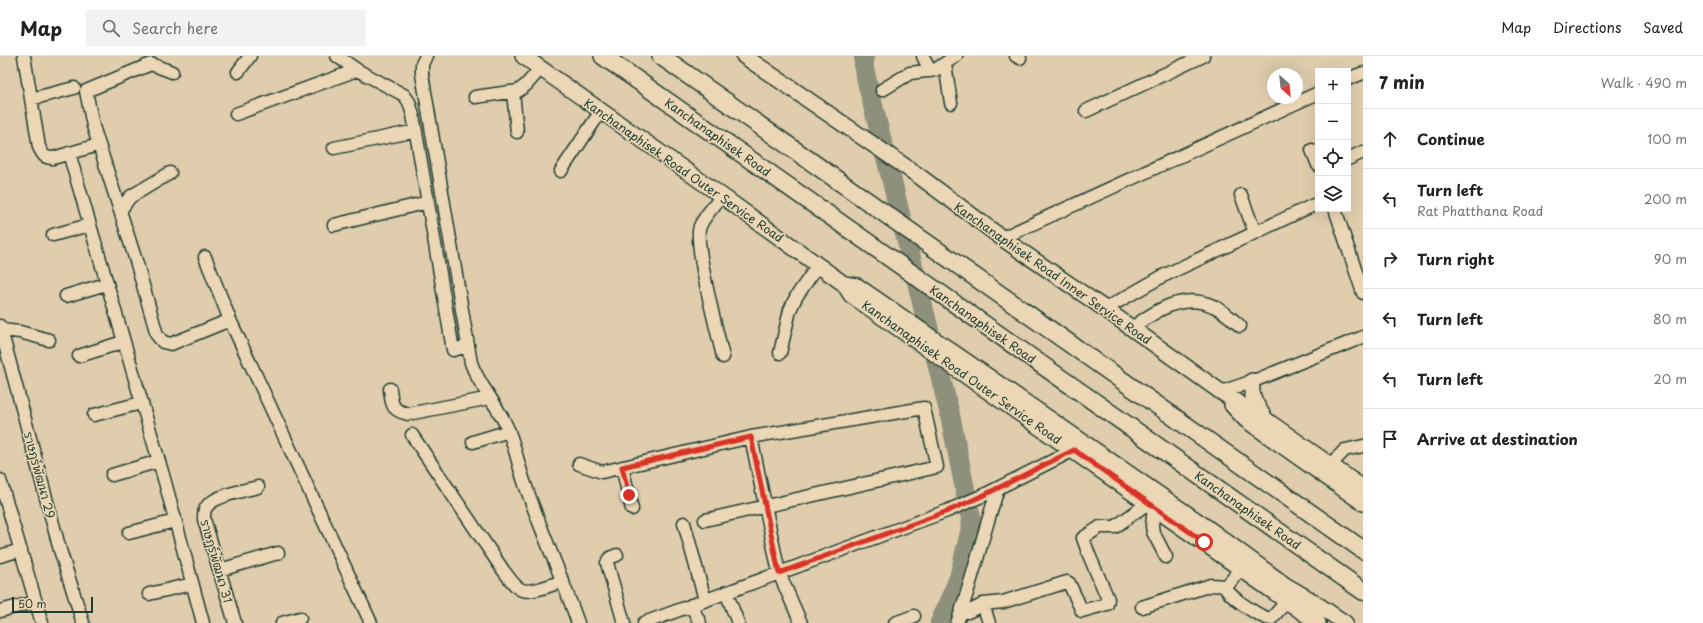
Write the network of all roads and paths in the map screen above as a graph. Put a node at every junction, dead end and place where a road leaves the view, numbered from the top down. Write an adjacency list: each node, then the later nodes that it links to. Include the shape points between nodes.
1 (24, 56): 25 (street)
2 (250, 56): 17 (street)
3 (337, 56): 14 (street)
4 (426, 56): 65 (street, via 422,64 422,74)
5 (523, 56): 13 (main road, Kanchanaphisek Road Outer Service Road)
6 (603, 56): 114 (highway, Kanchanaphisek Road)
7 (661, 56): 102 (highway)
8 (744, 56): 51 (main road, Kanchanaphisek Road Inner Service Road, via 919,176)
9 (923, 56): 15 (street)
10 (956, 56): 12 (street)
11 (1203, 56): 28 (street)
12 (945, 64): 15 (street); 26 (street)
13 (540, 68): 22 (street, via 526,85); 27 (main road, Kanchanaphisek Road Outer Service Road)
14 (357, 70): 29 (street); 30 (street, via 404,95 409,102)
15 (930, 71): 21 (street, via 910,73)
16 (172, 72): 45 (street, via 151,64 86,91 93,126)
17 (238, 72)
18 (1363, 73): 19 (street)
19 (1351, 78)
20 (74, 88): 25 (street)
21 (882, 90)
22 (513, 92): 24 (street); 31 (street)
23 (1315, 94): 51 (street)
24 (475, 97)
25 (31, 98): 36 (street, via 39,147 43,156 53,158)
26 (951, 103)
27 (601, 111): 39 (street); 42 (main road, Kanchanaphisek Road Outer Service Road)
28 (1086, 111)
29 (236, 114)
30 (416, 131): 33 (street); 43 (street)
31 (517, 132)
32 (91, 147): 36 (street)
33 (334, 148)
34 (1312, 150): 38 (street)
35 (1363, 152): 37 (street)
36 (69, 153): 48 (street)
37 (1351, 157)
38 (1315, 158)
39 (561, 171)
40 (170, 173): 45 (street, via 130,197)
41 (1241, 195): 49 (street)
42 (722, 196): 53 (main road, Kanchanaphisek Road Outer Service Road); 68 (street, via 700,226 698,236)
43 (428, 202): 47 (street); 65 (street, via 453,350)
44 (1315, 204): 49 (street)
45 (120, 211): 58 (street, via 138,264 154,328 163,342 171,344)
46 (1335, 212): 55 (street)
47 (334, 225)
48 (89, 226): 50 (street); 54 (street)
49 (1255, 233): 57 (street, via 1163,276)
50 (53, 235)
51 (1002, 238): 57 (main road, Kanchanaphisek Road Inner Service Road)
52 (205, 257): 58 (street)
53 (818, 266): 66 (street, via 790,310); 69 (main road, Kanchanaphisek Road Outer Service Road, via 844,284 857,286 886,312)
54 (106, 284): 56 (street); 64 (street)
55 (1363, 293)
56 (66, 296)
57 (1105, 309): 61 (main road, Kanchanaphisek Road Inner Service Road)
58 (230, 320): 134 (street)
59 (1240, 326): 61 (street, via 1214,306 1187,301 1163,307)
60 (0, 328): 63 (street); 130 (street, ราษฎร์พัฒนา 29, via 60,550)
61 (1132, 328): 72 (main road, Kanchanaphisek Road Inner Service Road)
62 (1363, 337): 70 (street)
63 (48, 340)
64 (123, 342): 67 (street); 74 (street)
65 (468, 346): 73 (street, via 476,377)
66 (780, 353)
67 (79, 356)
68 (723, 357)
69 (984, 380): 82 (main road, Kanchanaphisek Road Outer Service Road); 112 (main road, via 1209,529)
70 (1252, 382): 72 (street); 76 (main road, via 1253,398)
71 (390, 390): 73 (street, via 395,410 408,414)
72 (1221, 392): 76 (main road, Kanchanaphisek Road Inner Service Road); 93 (main road, via 1246,420)
73 (490, 398): 77 (street)
74 (141, 403): 75 (street); 83 (street)
75 (94, 415)
76 (1266, 420): 85 (main road, Kanchanaphisek Road Inner Service Road)
77 (509, 431): 80 (street); 110 (street, via 526,487)
78 (412, 435): 110 (street, via 504,570 521,590 528,592)
79 (751, 437): 86 (street); 94 (street); 94 (street, via 924,408 937,467)
80 (473, 442)
81 (1363, 446): 85 (street, via 1345,450)
82 (1074, 450): 91 (street); 95 (main road, Kanchanaphisek Road Outer Service Road)
83 (159, 462): 87 (street); 98 (street)
84 (579, 464): 86 (street, via 602,472)
85 (1330, 465): 90 (main road, Kanchanaphisek Road Inner Service Road)
86 (622, 467): 96 (street)
87 (112, 475)
88 (0, 480): 92 (street)
89 (258, 487): 108 (street, ราษฎร์พัฒนา 31, via 215,499 204,511 204,519)
90 (1363, 488)
91 (998, 489): 109 (street, via 948,511); 124 (street)
92 (2, 495): 101 (street)
93 (1363, 503)
94 (765, 505): 97 (street); 109 (street)
95 (1151, 505): 106 (street, via 1153,532); 107 (main road, Kanchanaphisek Road Outer Service Road); 120 (street, via 1115,527 1100,527 1083,538 1108,599 1107,604 1082,611 1070,583 1067,582 1003,602)
96 (632, 508)
97 (705, 520)
98 (175, 521): 100 (street); 111 (street)
99 (684, 523): 117 (street)
100 (129, 533)
101 (21, 550): 105 (street); 119 (street)
102 (1363, 550)
103 (278, 553): 108 (street)
104 (617, 555): 136 (street, via 608,559 607,563)
105 (0, 556)
106 (1166, 557)
107 (1241, 568): 113 (street); 118 (main road, Kanchanaphisek Road Outer Service Road)
108 (220, 570): 132 (street, ราษฎร์พัฒนา 31)
109 (779, 573): 115 (street); 139 (street)
110 (563, 580): 135 (street)
111 (192, 584): 116 (street); 131 (street)
112 (1285, 585): 142 (main road); 143 (main road)
113 (1227, 586): 118 (street, via 1229,593 1271,620); 122 (street, via 1211,585)
114 (1363, 591)
115 (726, 592): 117 (street); 138 (street)
116 (149, 594)
117 (705, 600): 121 (street)
118 (1287, 601): 128 (main road, Kanchanaphisek Road Outer Service Road)
119 (35, 602): 123 (street); 129 (street)
120 (983, 604): 124 (street); 141 (street)
121 (691, 605): 127 (street); 137 (street)
122 (1142, 607)
123 (0, 611)
124 (960, 615)
125 (914, 616): 140 (street)
126 (300, 618): 133 (street)
127 (648, 622)
128 (1315, 622)
129 (42, 623)
130 (83, 623)
131 (203, 623)
132 (236, 623)
133 (282, 623)
134 (370, 623)
135 (578, 623)
136 (624, 623)
137 (700, 623)
138 (738, 623)
139 (802, 623)
140 (896, 623)
141 (989, 623)
142 (1332, 623)
143 (1344, 623)

